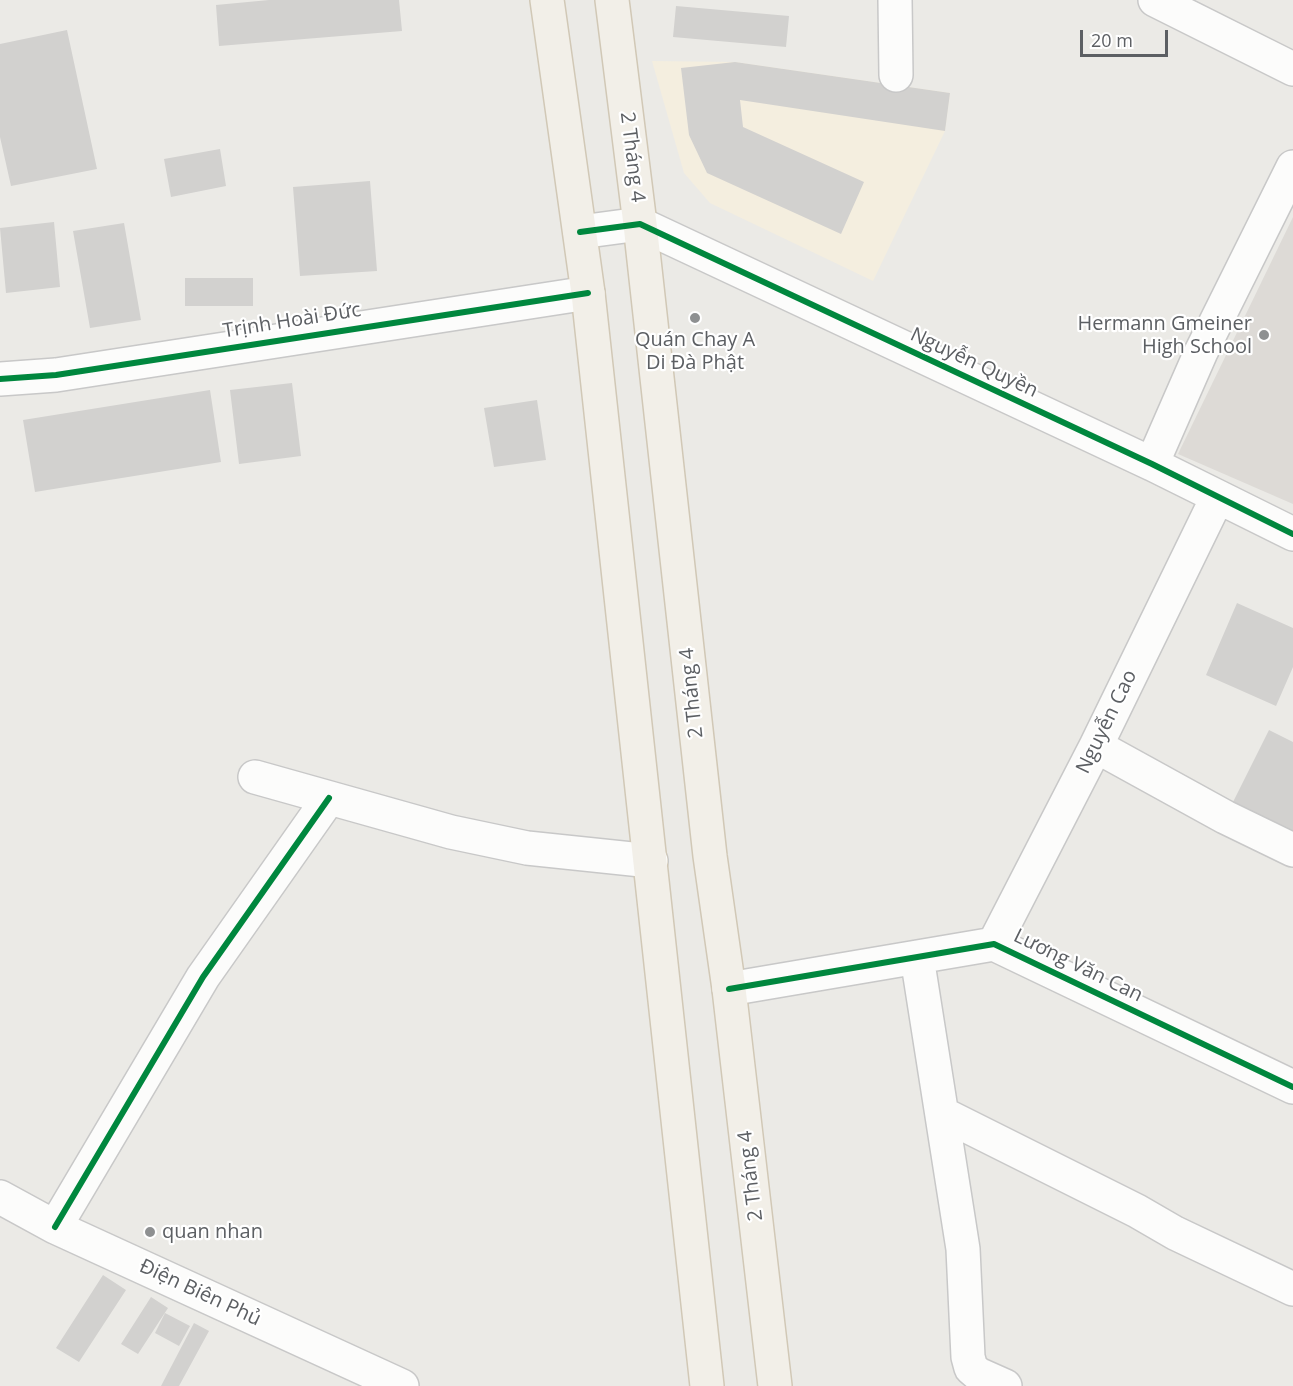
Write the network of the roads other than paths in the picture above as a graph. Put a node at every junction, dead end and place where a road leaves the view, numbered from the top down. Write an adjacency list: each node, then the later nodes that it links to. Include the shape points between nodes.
1 (547, 0): 9 (main road)
2 (612, 0): 8 (main road, 2 Tháng 4)
3 (896, 0): 6 (street)
4 (1155, 0): 5 (street)
5 (1293, 69)
6 (896, 75)
7 (1293, 167): 12 (street, via 1205,342)
8 (640, 224): 9 (street); 12 (street, Nguyễn Quyền); 22 (main road, 2 Tháng 4, via 710,856)
9 (580, 232): 10 (main road)
10 (588, 293): 11 (street, Trịnh Hoài Đức, via 56,375); 19 (main road)
11 (0, 379)
12 (1152, 464): 13 (street, Nguyễn Quyền)
13 (1217, 498): 14 (street, Nguyễn Quyền); 15 (street, Nguyễn Cao)
14 (1293, 534)
15 (1096, 746): 18 (street); 20 (street, Nguyễn Cao)
16 (255, 777): 17 (street)
17 (329, 798): 19 (street, via 451,832 527,848); 26 (street, via 203,977)
18 (1293, 850)
19 (651, 861): 29 (main road)
20 (994, 944): 21 (street, Lương Văn Can); 23 (street, Lương Văn Can)
21 (917, 957): 22 (street, Lương Văn Can); 24 (street)
22 (729, 989): 30 (main road, 2 Tháng 4)
23 (1293, 1087)
24 (943, 1114): 27 (street); 31 (street, via 963,1249 968,1357 978,1374)
25 (0, 1197): 26 (street, Điện Biên Phủ)
26 (55, 1227): 28 (street, Điện Biên Phủ)
27 (1293, 1289)
28 (402, 1386)
29 (707, 1386)
30 (775, 1386)
31 (1005, 1386)

